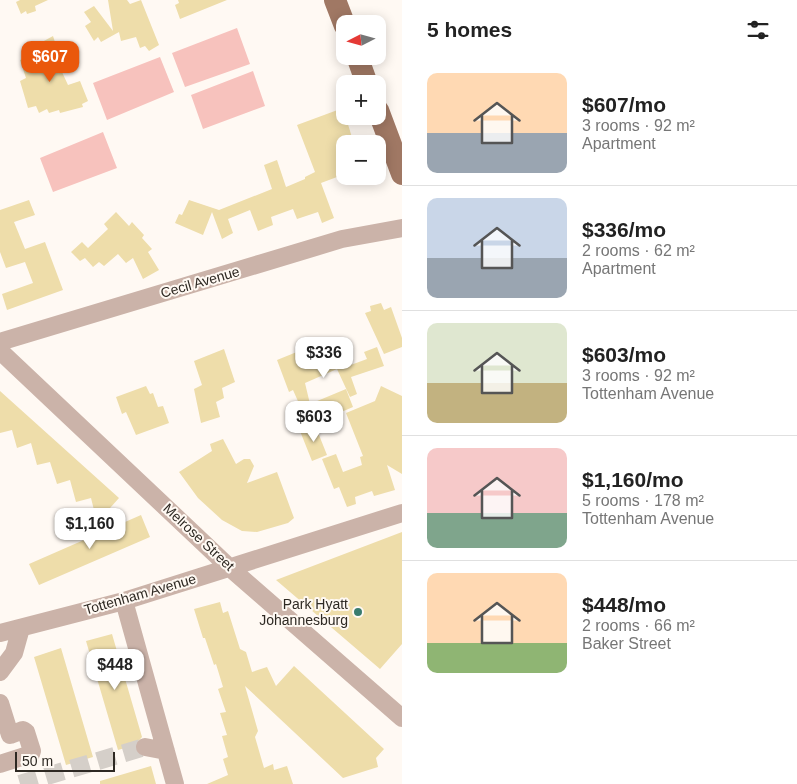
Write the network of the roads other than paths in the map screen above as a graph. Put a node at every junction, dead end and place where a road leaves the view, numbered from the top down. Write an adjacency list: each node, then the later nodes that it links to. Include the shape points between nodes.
1 (335, 0): 2 (main road)
2 (341, 15)
3 (384, 125): 4 (main road)
4 (402, 174)
5 (402, 228): 6 (street, Cecil Avenue, via 342,239)
6 (0, 342)
7 (0, 351): 9 (street, Melrose Street)
8 (402, 513): 9 (street, Tottenham Avenue)
9 (230, 568): 10 (street, Tottenham Avenue); 15 (street, Melrose Street)
10 (124, 601): 11 (street, Tottenham Avenue); 17 (street)
11 (21, 628): 12 (street, Tottenham Avenue); 13 (street, via 14,653)
12 (0, 633)
13 (0, 672)
14 (0, 703): 18 (street, via 10,735 23,730 26,732 32,751)
15 (402, 718)
16 (146, 747): 17 (street)
17 (166, 751): 19 (street)
18 (0, 764)
19 (175, 784)

